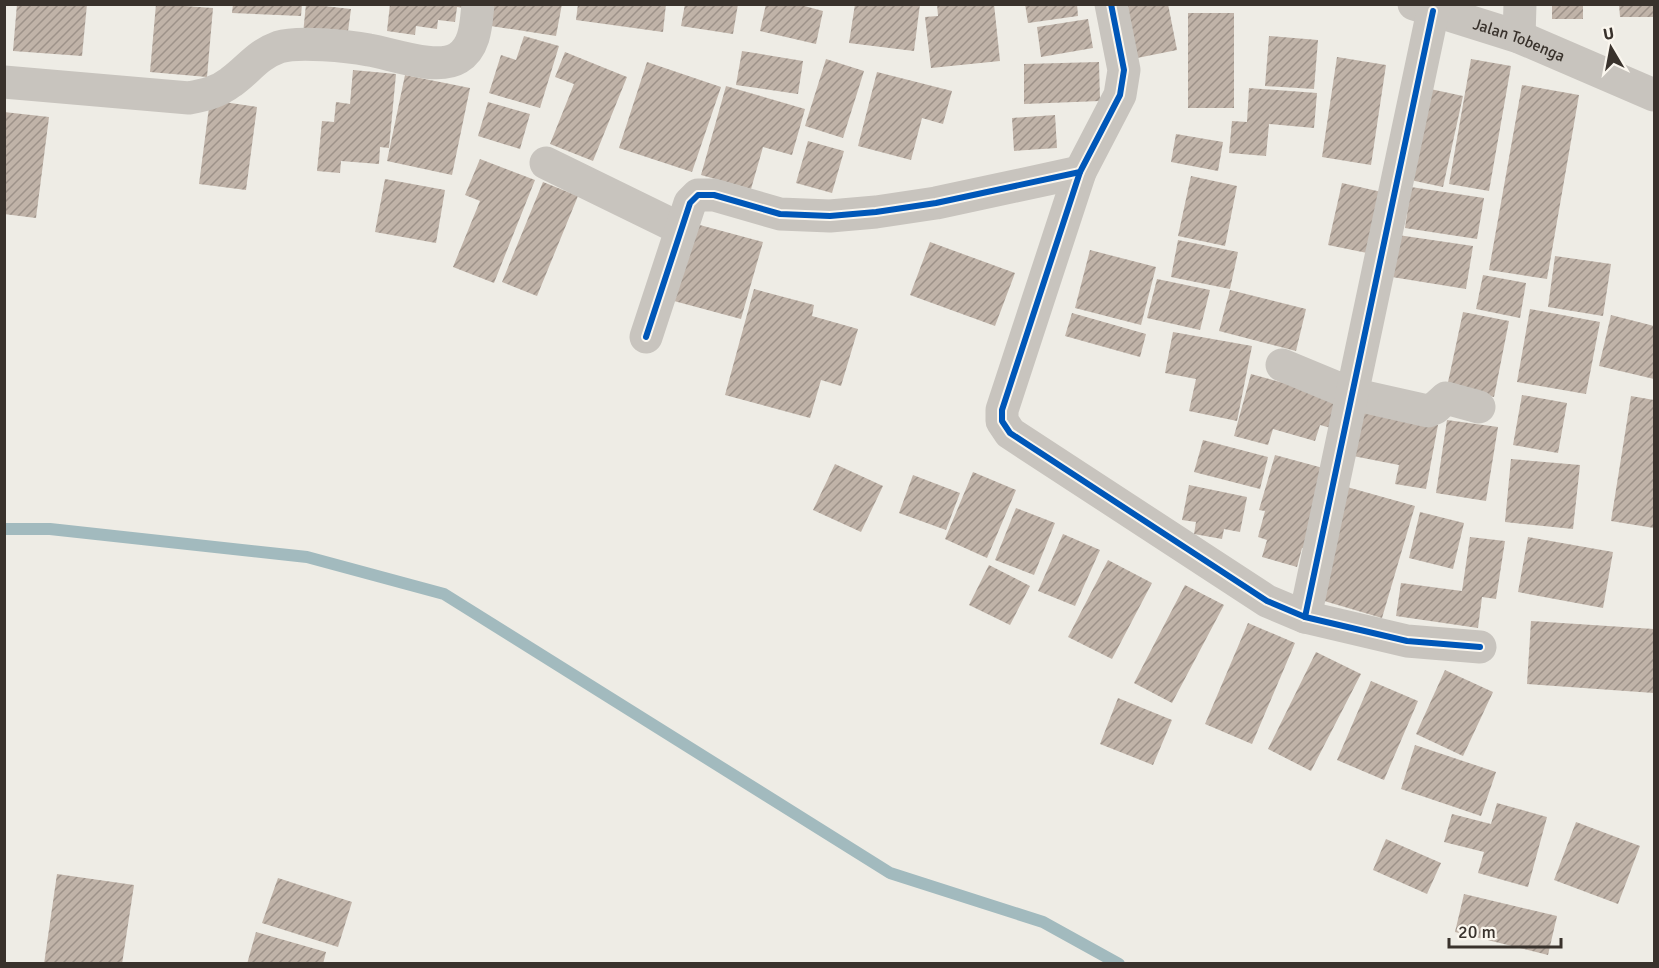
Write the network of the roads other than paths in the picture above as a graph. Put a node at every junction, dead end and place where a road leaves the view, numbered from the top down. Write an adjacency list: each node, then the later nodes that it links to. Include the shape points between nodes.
1 (478, 4): 6 (street, via 472,43 459,58 436,64 366,49 304,45 280,47 259,56 213,93 189,98)
2 (1111, 4): 9 (street, via 1124,70 1120,95)
3 (1520, 4): 5 (street)
4 (1423, 8): 5 (street, Jalan Tobenga); 13 (street)
5 (1519, 37): 7 (street, Jalan Tobenga)
6 (4, 82)
7 (1654, 95)
8 (546, 163): 10 (street)
9 (1080, 172): 10 (street, via 936,203 830,216 780,214 714,195 698,195 690,203); 15 (street, via 1002,410 1002,422 1010,433 1236,582)
10 (681, 229): 11 (street)
11 (646, 337)
12 (1282, 365): 13 (street)
13 (1352, 393): 14 (street, via 1428,411 1446,398); 15 (street)
14 (1479, 407)
15 (1305, 617): 16 (street, via 1407,641)
16 (1480, 647)

